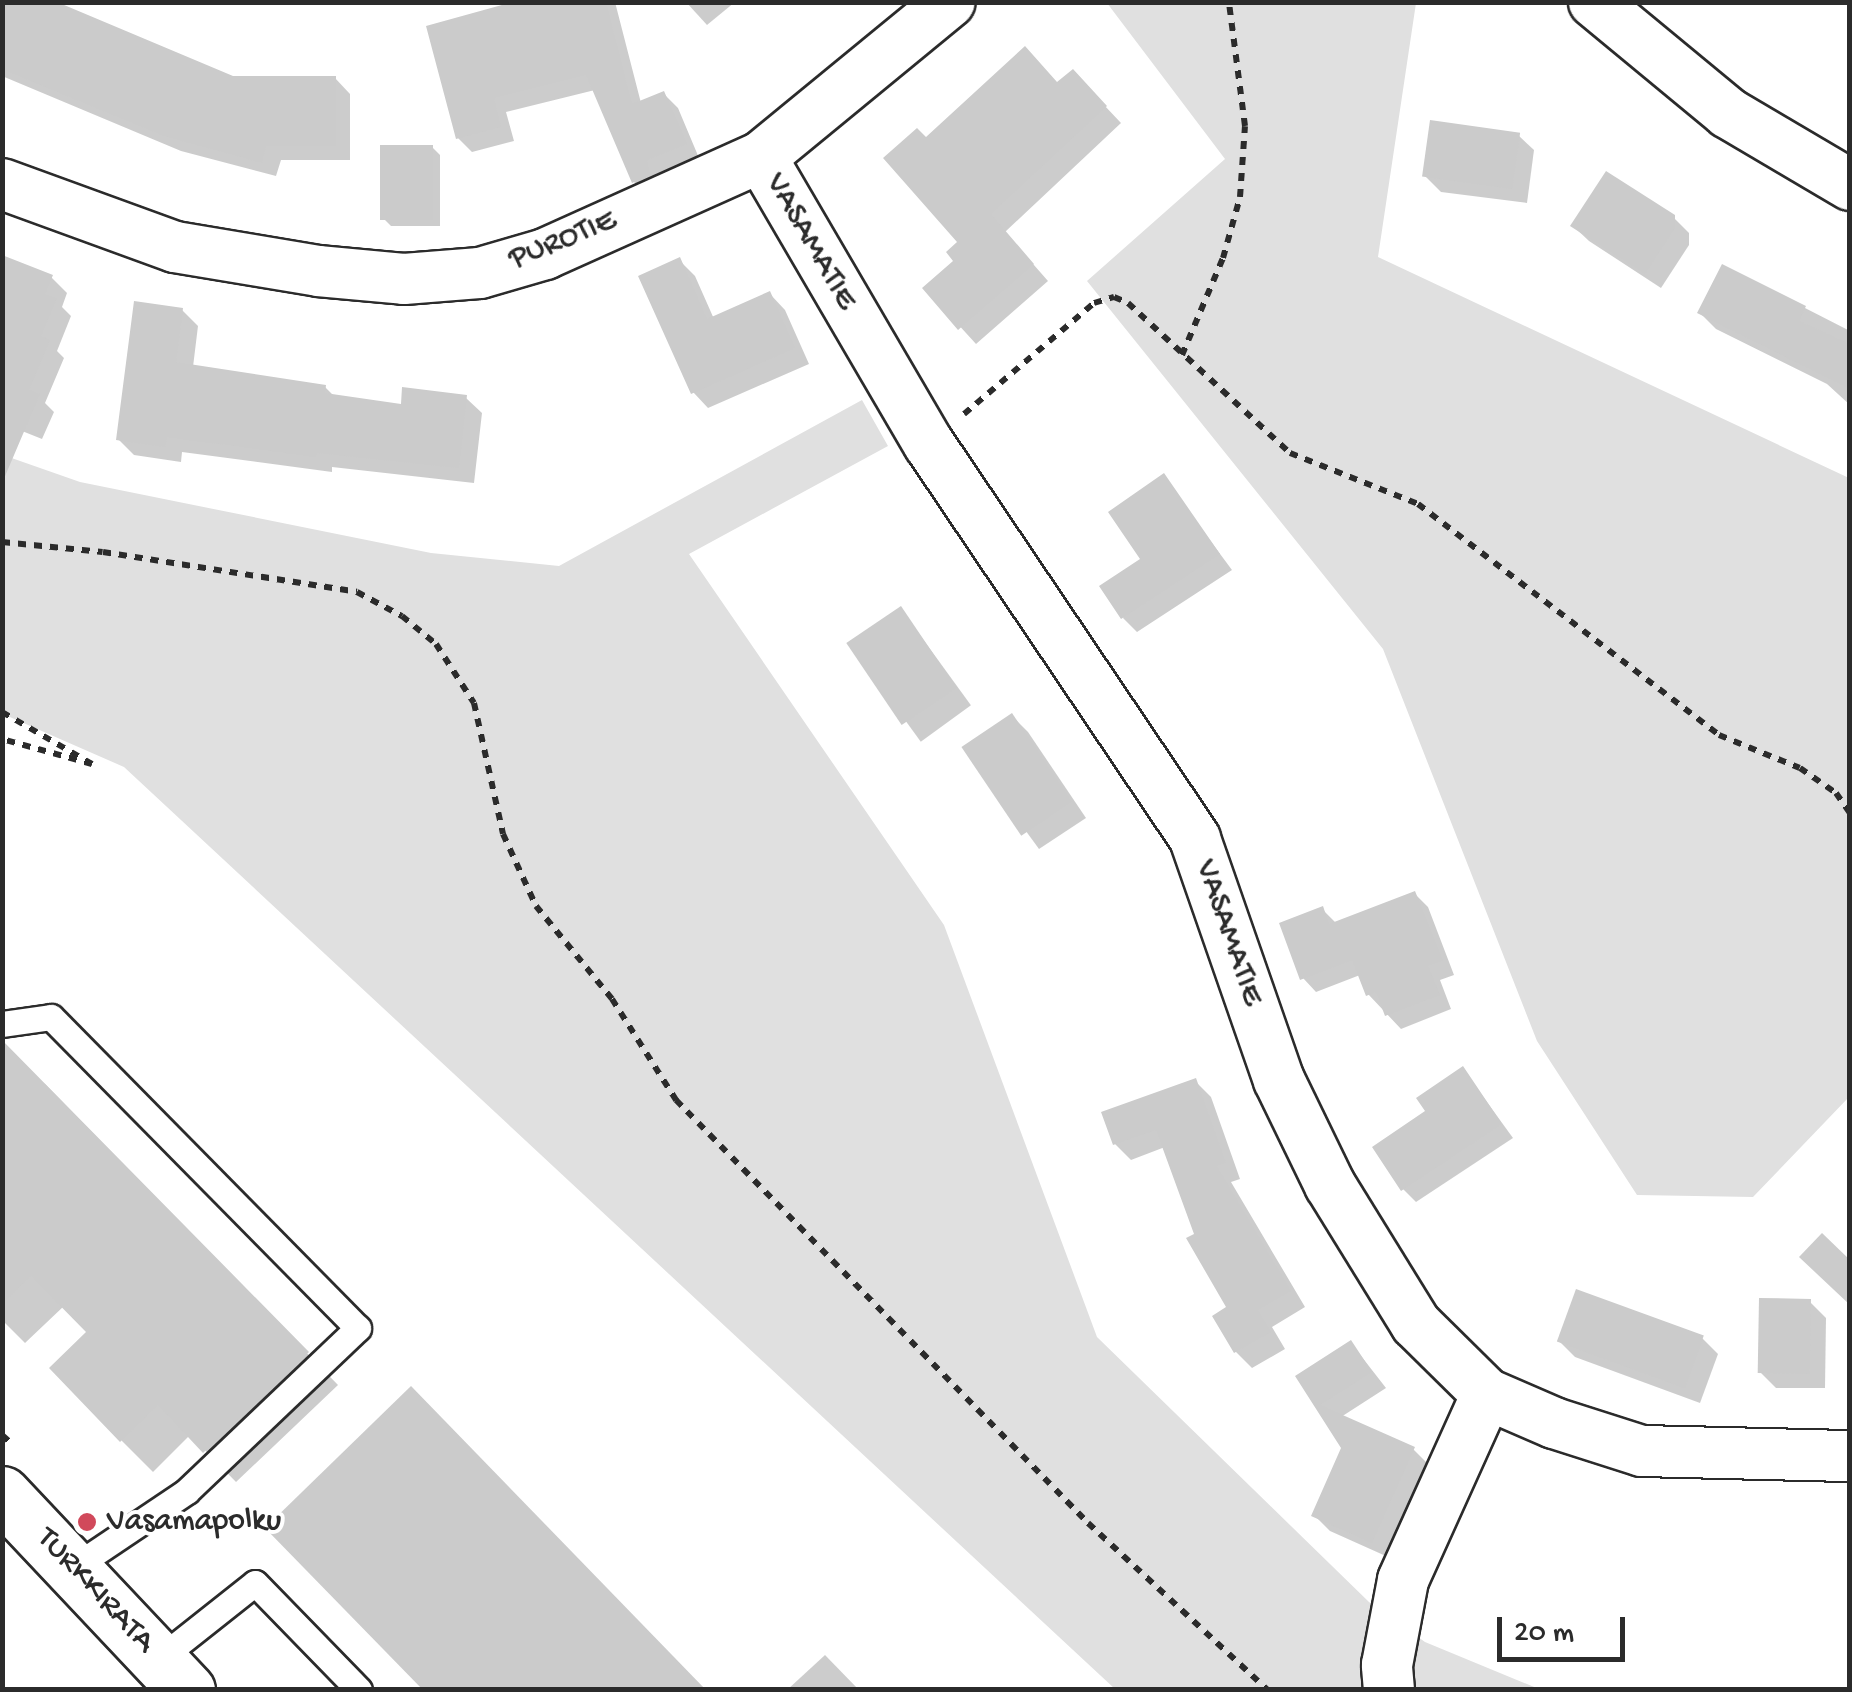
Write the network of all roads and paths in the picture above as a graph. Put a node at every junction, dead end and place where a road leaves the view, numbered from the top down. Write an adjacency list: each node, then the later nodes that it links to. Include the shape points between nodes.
1 (950, 2): 4 (street, PUROTIE)
2 (1229, 2): 7 (path, via 1245,126 1240,197)
3 (1594, 2): 6 (street, via 1728,113)
4 (761, 157): 5 (street, PUROTIE, via 545,254 480,273 404,278 175,246); 8 (street, VASAMATIE)
5 (2, 184)
6 (1850, 185)
7 (1182, 355): 8 (path, via 1128,304 1114,297 1094,304); 12 (path, via 1290,453 1418,504 1718,735 1800,768 1836,792)
8 (929, 444): 14 (street, VASAMATIE, via 1195,840 1279,1080 1330,1185 1416,1324)
9 (2, 542): 20 (path, via 356,592 436,644 474,703 504,834 536,906 612,999 676,1100 1088,1523)
10 (2, 712): 11 (path, via 92,764)
11 (2, 739)
12 (1850, 813)
13 (2, 1024): 17 (lane, via 52,1017 358,1328 188,1491)
14 (1487, 1394): 15 (street, VASAMATIE, via 1642,1451); 21 (street, via 1403,1580 1387,1665)
15 (1850, 1456)
16 (2, 1494): 17 (main road, TURKKIRATA)
17 (74, 1568): 18 (main road, TURKKIRATA)
18 (173, 1674): 19 (lane, via 255,1583)
19 (360, 1690)
20 (1268, 1690)
21 (1390, 1690)

